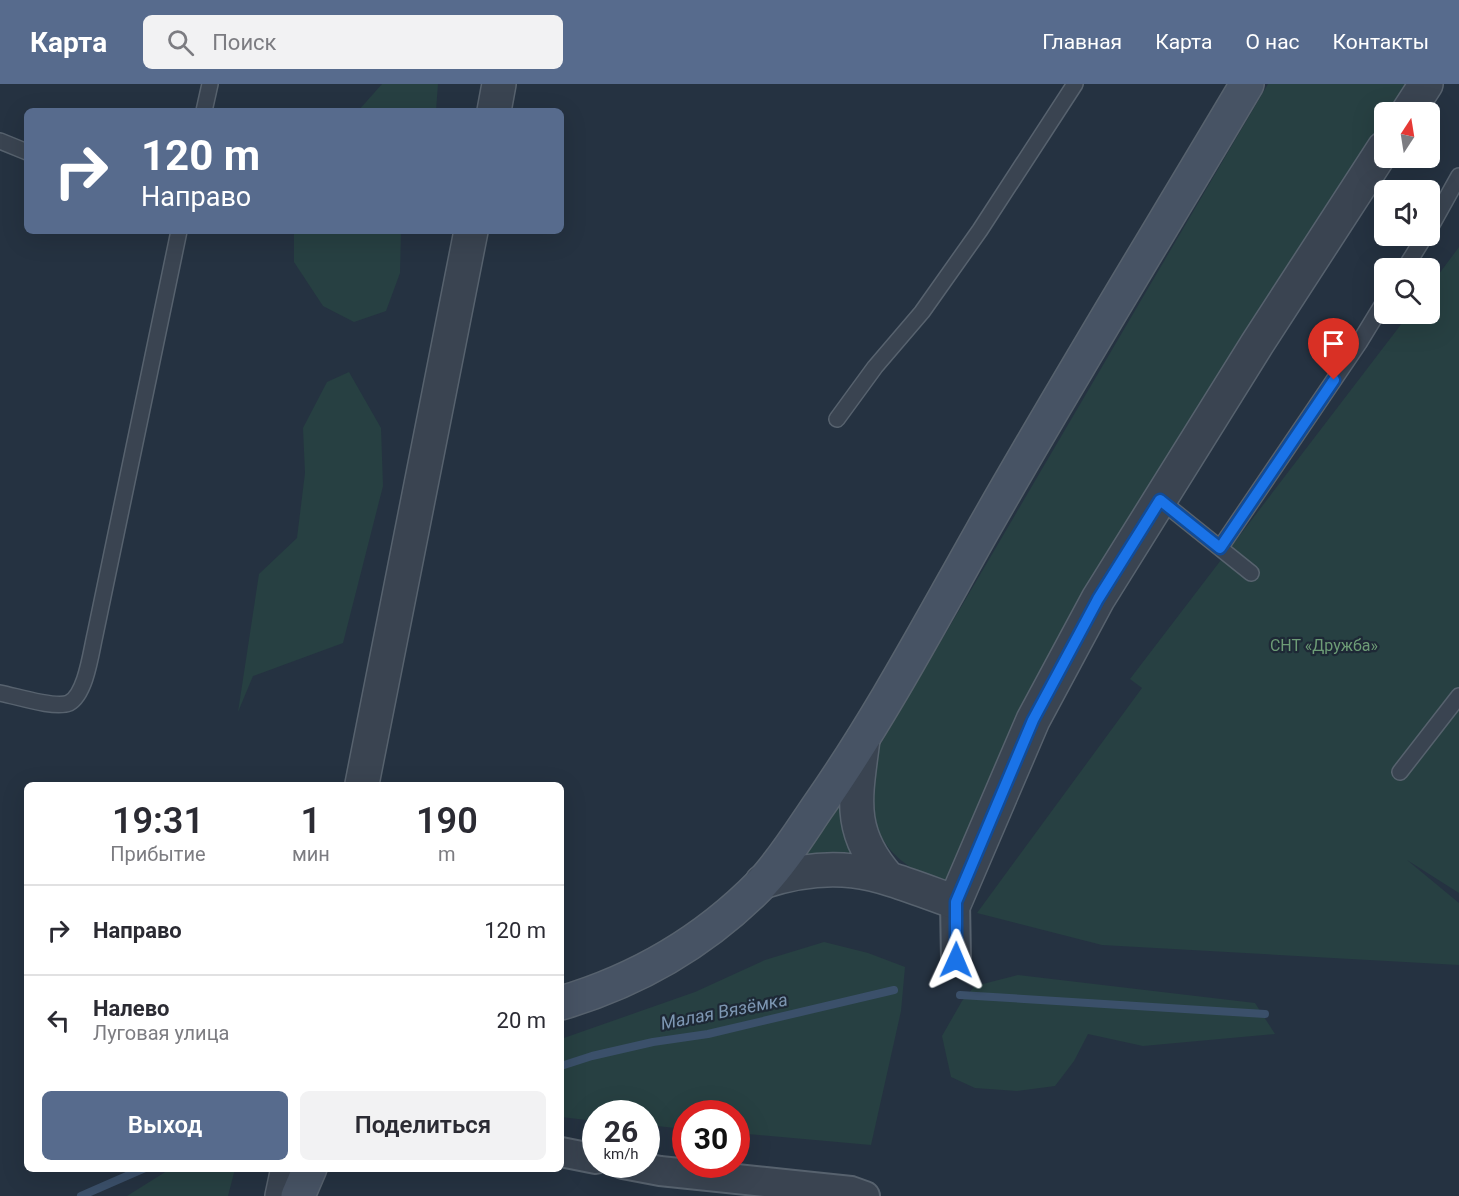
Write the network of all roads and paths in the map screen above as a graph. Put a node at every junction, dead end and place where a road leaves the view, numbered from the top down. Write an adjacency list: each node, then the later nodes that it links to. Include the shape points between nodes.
1 (210, 84): 7 (lane)
2 (499, 84): 8 (street)
3 (1075, 84): 17 (lane, via 980,230)
4 (1247, 84): 23 (main road, via 1011,481)
5 (1426, 84): 6 (street)
6 (1414, 102)
7 (205, 108)
8 (495, 108)
9 (0, 141): 10 (lane)
10 (24, 151)
11 (1374, 163): 18 (street)
12 (1459, 176): 13 (lane)
13 (1440, 210)
14 (178, 234): 21 (lane, via 80,692 70,702 58,705)
15 (470, 234): 25 (street)
16 (1374, 318): 19 (lane)
17 (837, 419)
18 (1160, 500): 19 (lane); 28 (street, via 1098,599 1033,720)
19 (1220, 548): 20 (lane)
20 (1251, 573)
21 (0, 693)
22 (1459, 696): 24 (lane)
23 (863, 740): 26 (street, via 856,818 870,854); 27 (main road)
24 (1400, 772)
25 (363, 782)
26 (888, 878): 27 (street, via 866,871 831,868); 28 (street)
27 (762, 882): 30 (main road, via 689,946 664,960)
28 (956, 902): 29 (street)
29 (956, 960)
30 (577, 992): 31 (main road)
31 (564, 1001)
32 (564, 1153): 33 (street)
33 (582, 1156)
34 (660, 1171): 39 (street, via 851,1191)
35 (287, 1172): 37 (street)
36 (308, 1172): 38 (main road)
37 (282, 1196)
38 (298, 1196)
39 (865, 1196)

